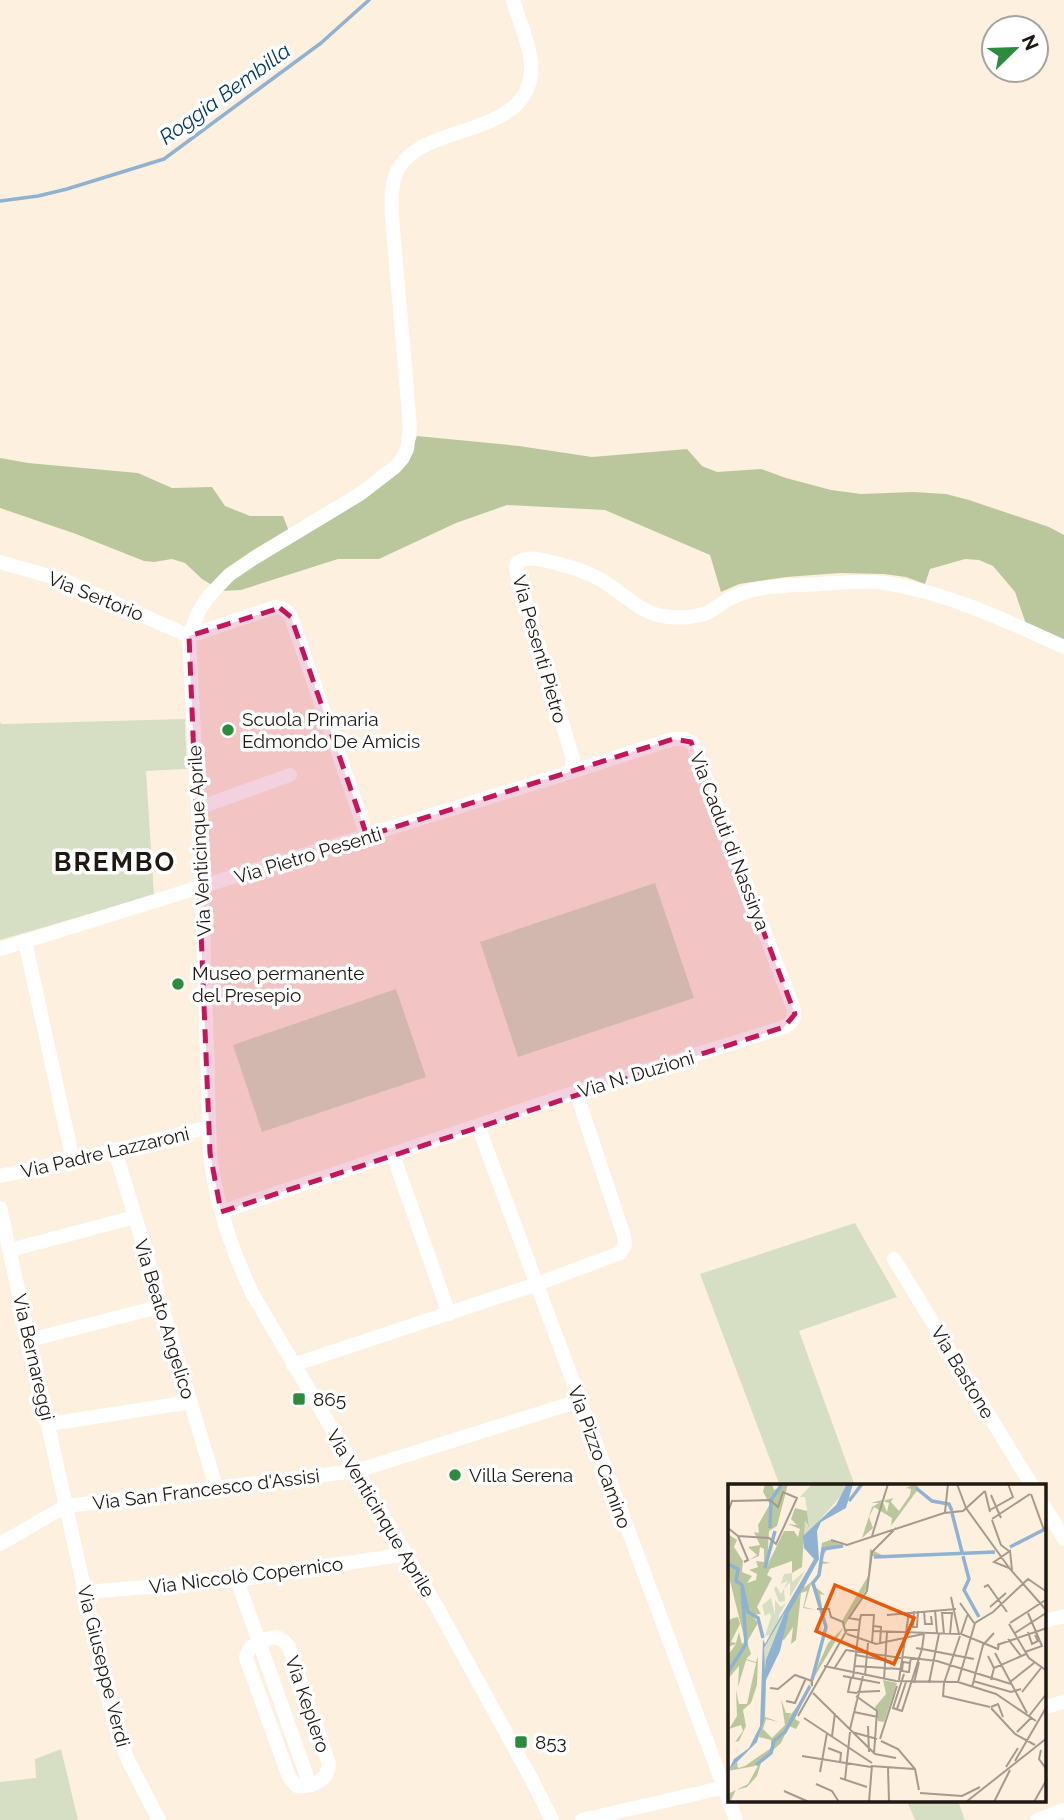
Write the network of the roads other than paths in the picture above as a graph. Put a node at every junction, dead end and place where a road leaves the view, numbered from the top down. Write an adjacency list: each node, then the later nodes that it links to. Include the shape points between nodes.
1 (513, 0): 3 (street, Via Venticinque Aprile, via 531,64 519,100 489,121 417,149 396,172 392,216 410,432 407,449 396,467 368,489 222,581 200,607)
2 (0, 562): 3 (street, Via Sertorio, via 63,580)
3 (189, 636): 7 (street, Via Venticinque Aprile); 8 (street, via 276,607 287,611)
4 (1064, 647): 5 (street, Via Pesenti Pietro, via 937,596 878,582 760,589 733,597 701,615 678,617 641,607 569,566 524,559 516,570 573,759)
5 (572, 770): 8 (street, Via Pietro Pesenti); 12 (street, Via Caduti di Nassirya, via 673,739 693,744 793,1007)
6 (290, 775): 7 (street)
7 (198, 808): 9 (street, Via Venticinque Aprile)
8 (367, 836): 9 (street, Via Pietro Pesenti)
9 (201, 888): 10 (street, Via Pietro Pesenti); 14 (street, Via Venticinque Aprile)
10 (25, 942): 11 (street, Via Pietro Pesenti); 18 (street)
11 (0, 949)
12 (793, 1020): 13 (street, Via N. Duzioni, via 784,1027)
13 (576, 1092): 15 (street, Via N. Duzioni); 25 (street, via 625,1245 618,1254)
14 (209, 1126): 16 (street, Via Padre Lazzaroni); 21 (street, Via Venticinque Aprile)
15 (478, 1126): 17 (street, Via N. Duzioni); 25 (street, Via Pizzo Camino)
16 (115, 1150): 18 (street, Via Padre Lazzaroni); 22 (street, Via Beato Angelico)
17 (393, 1155): 21 (street, Via N. Duzioni); 27 (street)
18 (73, 1161): 19 (street, Via Padre Lazzaroni)
19 (0, 1176)
20 (0, 1209): 23 (street, Via Bernareggi)
21 (221, 1212): 29 (street, Via Venticinque Aprile, via 246,1282)
22 (135, 1217): 23 (street); 26 (street, Via Beato Angelico)
23 (10, 1250): 28 (street, Via Bernareggi)
24 (894, 1259): 34 (street, Via Bastone)
25 (537, 1284): 27 (street); 30 (street, Via Pizzo Camino)
26 (162, 1306): 28 (street); 31 (street, Via Beato Angelico)
27 (449, 1314): 29 (street)
28 (30, 1340): 32 (street, Via Bernareggi)
29 (293, 1365): 33 (street, Via Venticinque Aprile)
30 (579, 1401): 33 (street, Via San Francesco d'Assisi); 48 (street, Via Pizzo Camino)
31 (191, 1402): 32 (street); 35 (street, Via Beato Angelico)
32 (49, 1424): 36 (street, Via Bernareggi)
33 (356, 1471): 35 (street, Via San Francesco d'Assisi); 40 (street, Via Venticinque Aprile)
34 (1031, 1484)
35 (216, 1487): 36 (street, Via San Francesco d'Assisi)
36 (66, 1506): 39 (street, Via San Francesco d'Assisi); 42 (street, Via Giuseppe Verdi)
37 (1046, 1509): 38 (street)
38 (1064, 1539)
39 (0, 1544)
40 (406, 1554): 41 (street, Via Niccolò Copernico); 52 (street, Via Venticinque Aprile)
41 (237, 1580): 42 (street, Via Niccolò Copernico); 45 (street, Via Keplero)
42 (85, 1592): 51 (street, Via Giuseppe Verdi, via 117,1732)
43 (1064, 1616): 44 (street)
44 (1046, 1621)
45 (259, 1642): 45 (street, Via Keplero, via 310,1785 325,1778 329,1764 289,1647 277,1637)
46 (1064, 1702): 47 (street)
47 (1046, 1707)
48 (727, 1786): 53 (street)
49 (731, 1802): 54 (street, Via Pizzo Camino)
50 (1064, 1810): 55 (street)
51 (159, 1820)
52 (552, 1820)
53 (582, 1820)
54 (736, 1820)
55 (1037, 1820)

